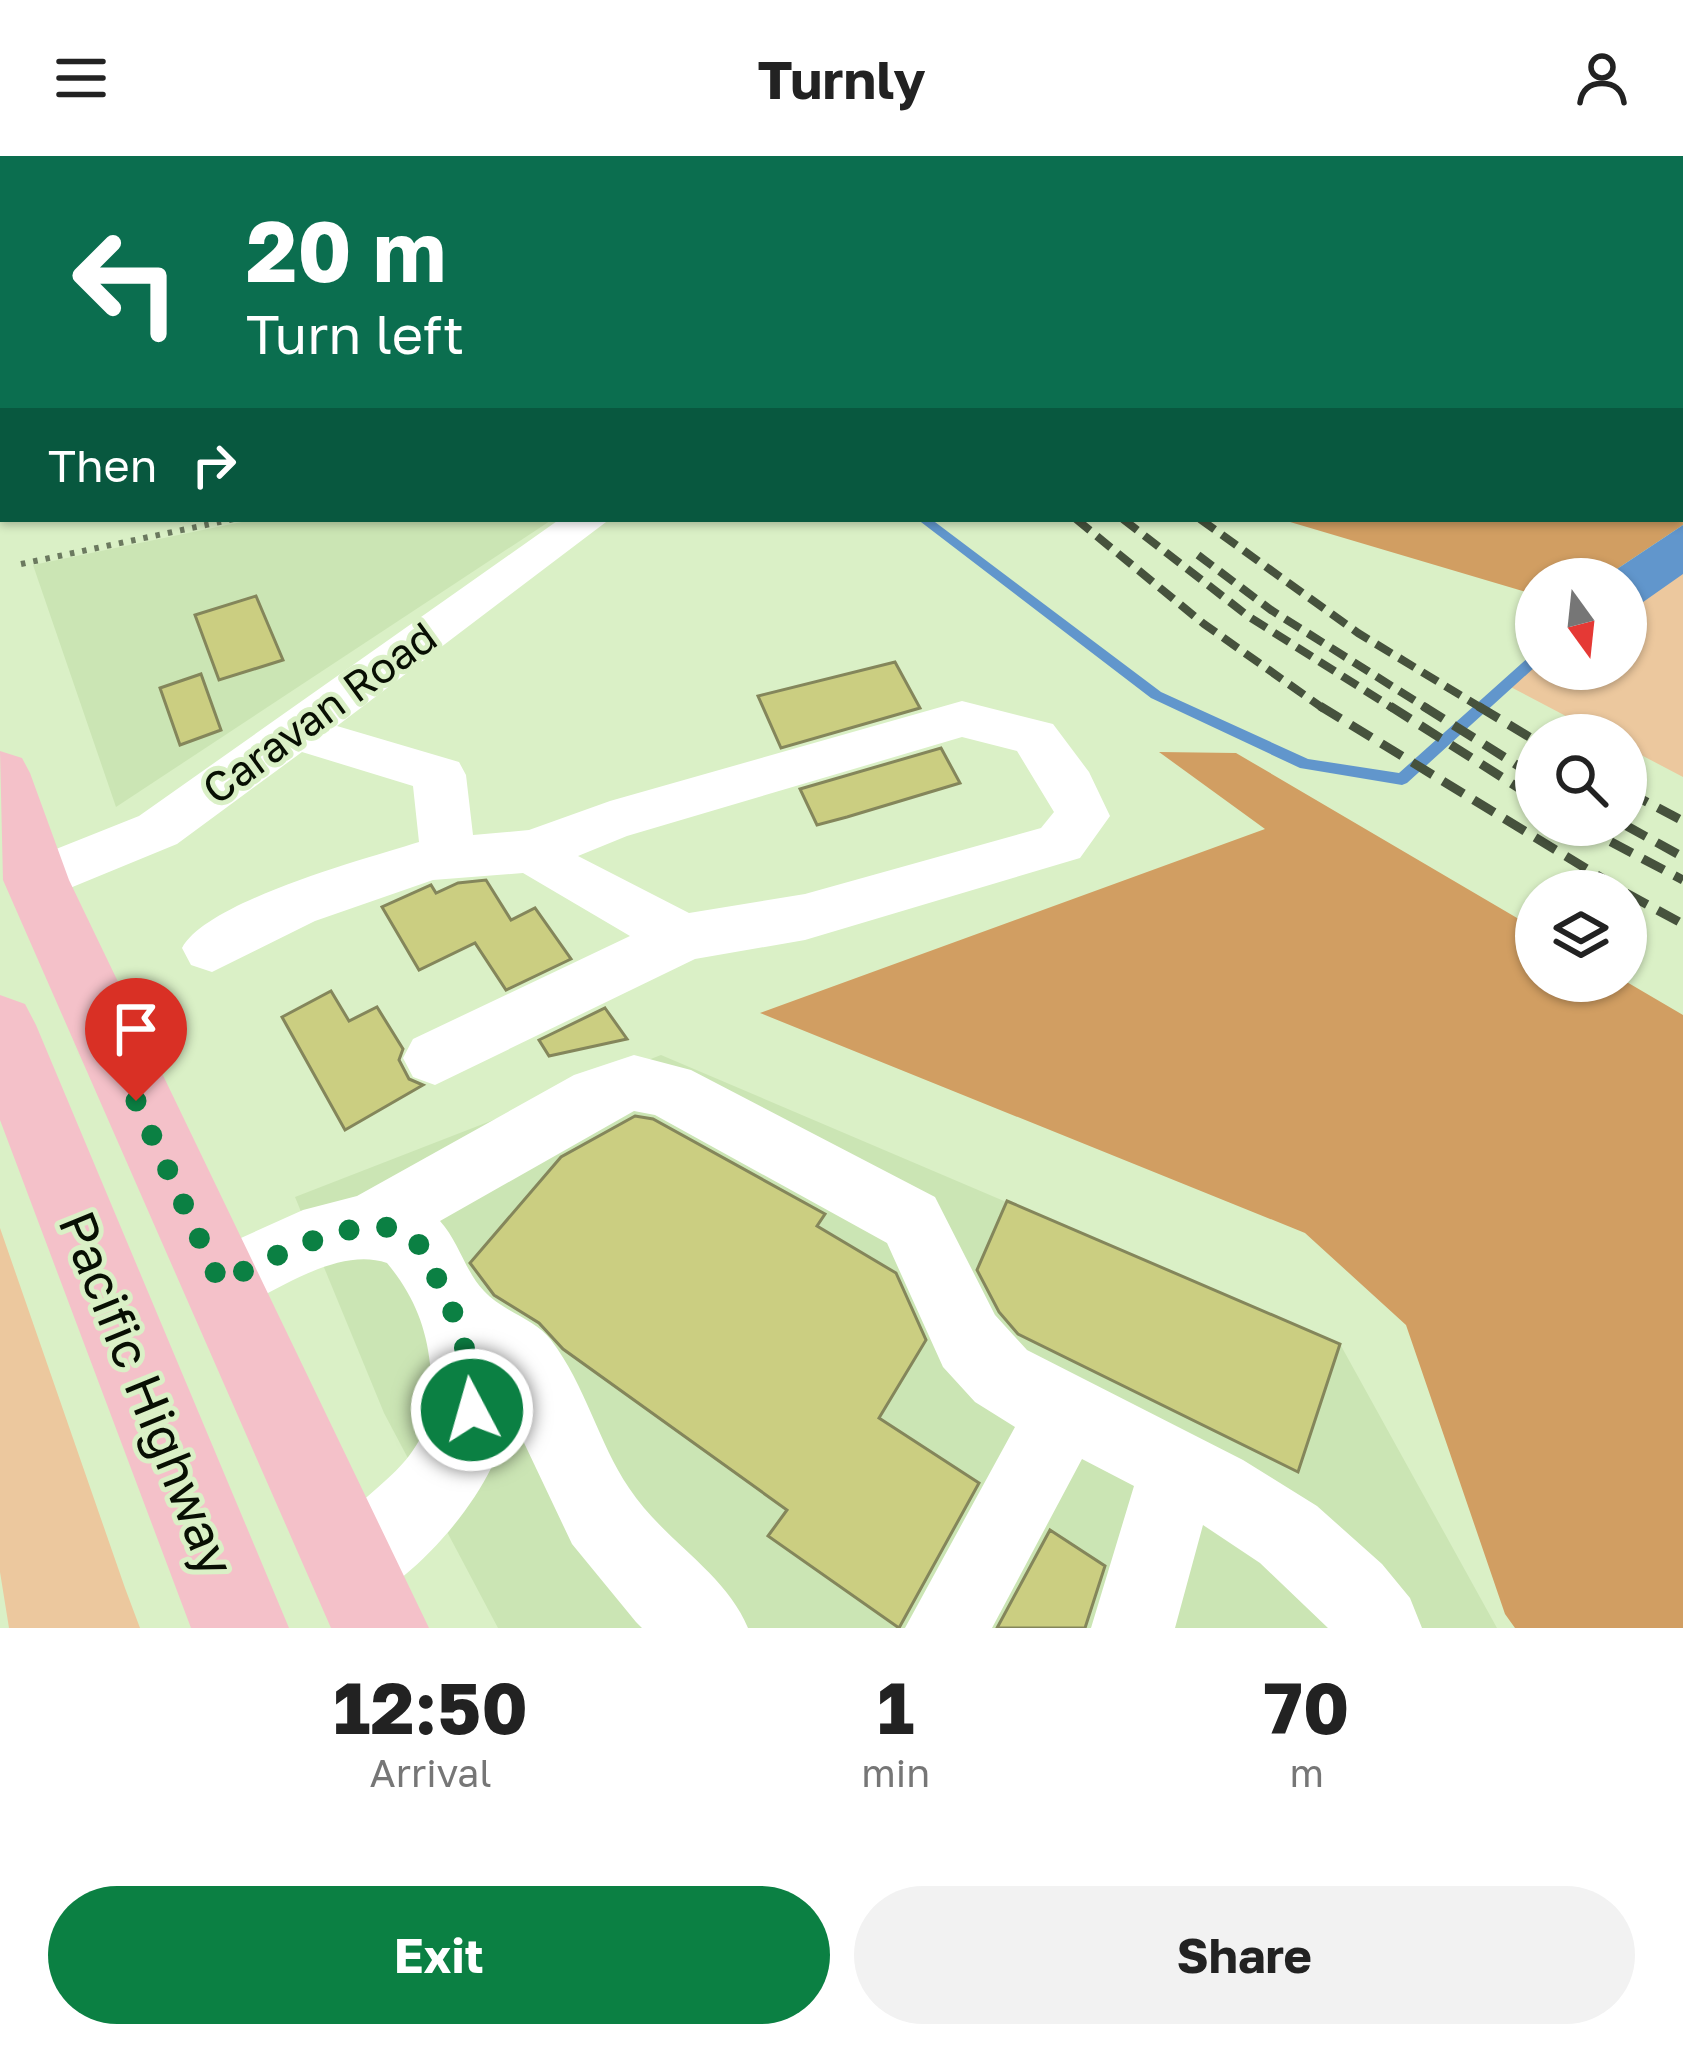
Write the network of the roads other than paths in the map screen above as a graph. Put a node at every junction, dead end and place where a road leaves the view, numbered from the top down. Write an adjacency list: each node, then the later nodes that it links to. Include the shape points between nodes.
1 (584, 522): 2 (lane, Caravan Road)
2 (299, 726): 5 (lane, via 440,775); 6 (lane, Caravan Road, via 158,830)
3 (0, 773): 6 (main road)
4 (534, 851): 5 (lane); 7 (lane); 7 (lane, via 610,821 962,719 1035,737 1082,816 1060,843 805,916)
5 (450, 858): 8 (lane, via 295,904)
6 (36, 880): 12 (main road)
7 (684, 938): 10 (lane)
8 (212, 948)
9 (0, 1025): 17 (main road, Pacific Highway)
10 (435, 1058)
11 (365, 1228): 12 (lane, via 302,1243); 13 (lane, via 413,1238); 14 (lane, via 597,1095 634,1083 668,1090 911,1220 932,1250 967,1345 1004,1379)
12 (220, 1283): 16 (main road)
13 (457, 1316): 16 (lane, via 471,1366 464,1444); 18 (lane, via 522,1362 600,1516)
14 (1066, 1411): 15 (lane); 19 (lane)
15 (1179, 1468): 20 (lane); 21 (lane, via 1295,1537)
16 (366, 1598)
17 (240, 1628)
18 (706, 1628)
19 (947, 1628)
20 (1132, 1628)
21 (1380, 1628)

